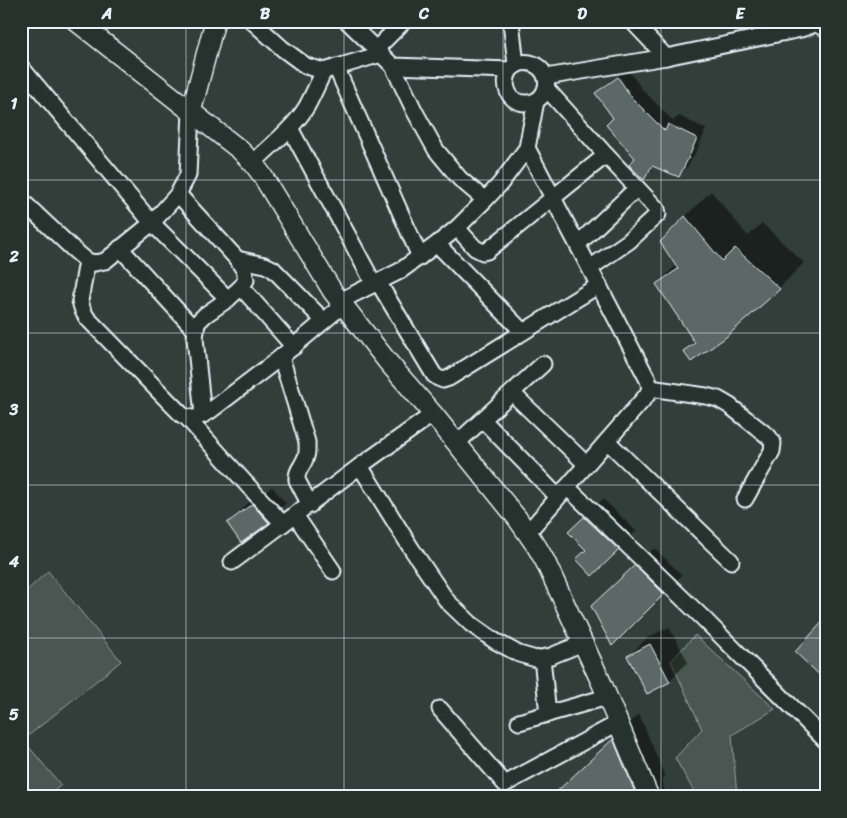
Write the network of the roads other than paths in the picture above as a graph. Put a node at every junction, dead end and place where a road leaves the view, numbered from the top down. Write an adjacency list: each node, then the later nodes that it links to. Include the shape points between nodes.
1 (215, 21): 17 (street)
2 (252, 21): 14 (street, via 306,66)
3 (347, 21): 9 (street)
4 (404, 21): 9 (street)
5 (511, 21): 13 (street)
6 (632, 21): 10 (street)
7 (819, 23): 10 (street)
8 (90, 24): 17 (street)
9 (378, 52): 11 (street); 14 (street)
10 (666, 58): 15 (street)
11 (393, 66): 13 (street); 26 (street, via 436,150 460,179)
12 (21, 67): 27 (street)
13 (513, 68): 15 (street, via 522,63 535,64 541,68); 16 (street, via 506,81 509,94 519,102)
14 (330, 69): 18 (street); 32 (street)
15 (546, 82): 16 (street, via 543,94); 20 (street)
16 (536, 101): 19 (street)
17 (191, 112): 21 (street); 23 (street, via 188,175)
18 (290, 128): 21 (street); 36 (street)
19 (527, 148): 24 (street); 26 (street)
20 (606, 156): 22 (street); 24 (street)
21 (253, 163): 40 (street)
22 (637, 188): 30 (street); 35 (street, via 658,214 629,241)
23 (178, 194): 27 (street); 33 (street)
24 (554, 198): 28 (street, via 487,251 475,248); 30 (street)
25 (21, 200): 34 (street)
26 (485, 200): 28 (street)
27 (152, 223): 31 (street); 39 (street)
28 (457, 228): 29 (street)
29 (437, 244): 32 (street); 43 (street)
30 (578, 244): 35 (street)
31 (120, 248): 34 (street, via 105,261 95,263); 42 (street)
32 (420, 257): 36 (street)
33 (237, 258): 38 (street, via 246,280); 41 (street, via 273,270)
34 (87, 260): 50 (street, via 80,301 87,318 182,415)
35 (590, 268): 37 (street)
36 (376, 283): 40 (street); 43 (street, via 434,375 443,380)
37 (599, 285): 43 (street); 47 (street)
38 (241, 287): 39 (street); 44 (street)
39 (228, 299): 42 (street, via 204,315)
40 (342, 303): 41 (street); 49 (street)
41 (324, 321): 44 (street)
42 (196, 331): 50 (street)
43 (522, 331)
44 (294, 347): 45 (street)
45 (282, 357): 50 (street, via 210,411); 58 (street, via 307,442 306,459 296,475)
46 (543, 364): 48 (street)
47 (650, 388): 52 (street); 57 (street, via 718,399 770,437 772,451)
48 (512, 393): 51 (street); 54 (street)
49 (433, 414): 53 (street); 55 (street)
50 (196, 417): 59 (street, via 240,478)
51 (483, 420): 53 (street); 56 (street)
52 (607, 440): 54 (street); 61 (street)
53 (457, 443): 60 (street)
54 (586, 464): 56 (street)
55 (360, 466): 58 (street); 65 (street, via 447,601 470,624 495,641 519,654)
56 (562, 492): 60 (street); 71 (street, via 704,619)
57 (745, 499)
58 (310, 505): 59 (street)
59 (289, 519): 62 (street); 63 (street)
60 (528, 532): 64 (street)
61 (731, 561)
62 (232, 562)
63 (332, 571)
64 (583, 643): 65 (street); 66 (street)
65 (542, 658): 68 (street)
66 (607, 697): 68 (street); 70 (street)
67 (440, 709): 70 (street, via 505,784)
68 (548, 714): 69 (street)
69 (519, 722)
70 (618, 723): 72 (street)
71 (826, 740)
72 (649, 797)

